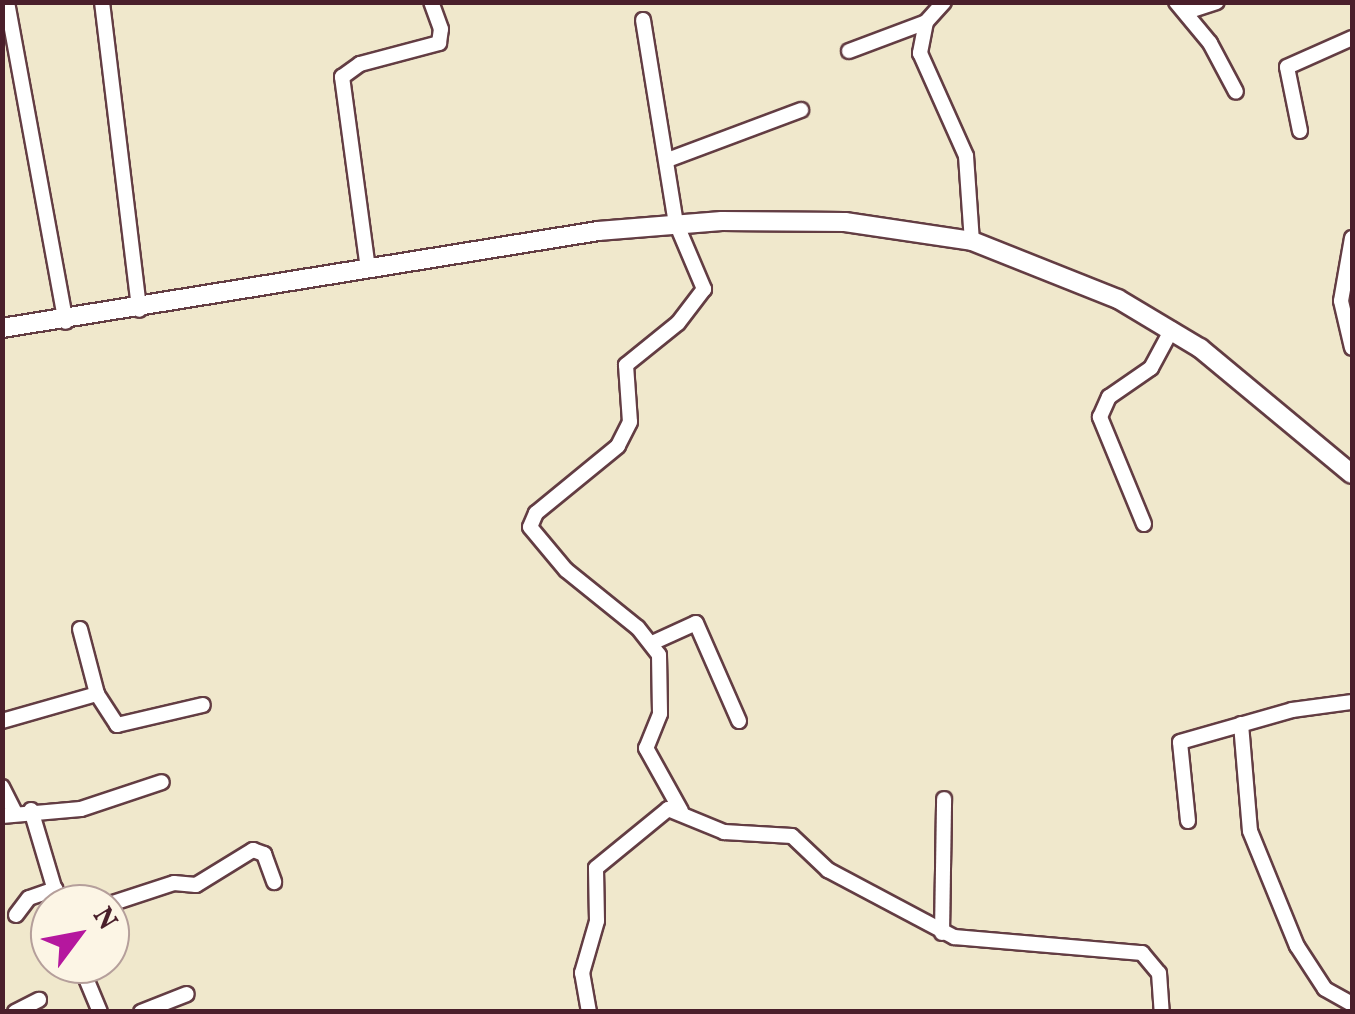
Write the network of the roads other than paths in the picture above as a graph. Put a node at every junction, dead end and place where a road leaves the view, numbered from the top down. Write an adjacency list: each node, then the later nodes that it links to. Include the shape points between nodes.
1 (7, 2): 20 (street)
2 (102, 2): 19 (street)
3 (431, 2): 18 (street, via 441,29 438,43 360,64 342,77)
4 (944, 2): 8 (street)
5 (1217, 2): 6 (street)
6 (1183, 7): 11 (street)
7 (642, 20): 14 (street)
8 (926, 22): 10 (street); 17 (street, via 920,52 966,156)
9 (1352, 38): 13 (street, via 1287,67)
10 (849, 51)
11 (1236, 92)
12 (801, 110): 14 (street)
13 (1300, 132)
14 (670, 160): 15 (street)
15 (676, 223): 17 (street, via 845,222); 18 (street); 27 (street, via 702,276 699,299 626,365 630,422 618,446 536,513 530,527 566,570)
16 (1352, 238): 23 (street, via 1341,301)
17 (972, 240): 22 (street, via 1118,298)
18 (368, 268): 19 (street)
19 (139, 310): 20 (street)
20 (66, 322): 21 (street)
21 (2, 328)
22 (1172, 329): 24 (street); 25 (street, via 1151,368 1109,397 1100,416)
23 (1352, 348)
24 (1349, 467)
25 (1144, 524)
26 (80, 630): 28 (street)
27 (652, 643): 32 (street, via 696,623); 38 (street, via 660,663 660,714 646,748)
28 (97, 694): 30 (street, via 117,725); 31 (street)
29 (1352, 702): 33 (street)
30 (203, 705)
31 (2, 721)
32 (739, 721)
33 (1241, 724): 40 (street, via 1180,742); 50 (street, via 1250,831 1297,946 1325,989)
34 (162, 782): 37 (street, via 81,809)
35 (2, 788): 39 (street)
36 (944, 799): 46 (street)
37 (31, 810): 39 (street); 42 (street)
38 (681, 812): 46 (street, via 724,832 792,836 828,870); 54 (street, via 661,812 596,868 597,921 582,973)
39 (9, 815)
40 (1188, 820)
41 (274, 882): 43 (street, via 264,854 253,850 196,885 174,883)
42 (53, 884)
43 (130, 897)
44 (30, 898): 45 (street)
45 (16, 914)
46 (942, 933): 55 (street, via 969,941 1142,953 1159,973)
47 (88, 984): 52 (street)
48 (187, 994): 53 (street)
49 (38, 1000): 51 (street)
50 (1352, 1004)
51 (16, 1012)
52 (100, 1012)
53 (141, 1012)
54 (589, 1012)
55 (1162, 1012)

